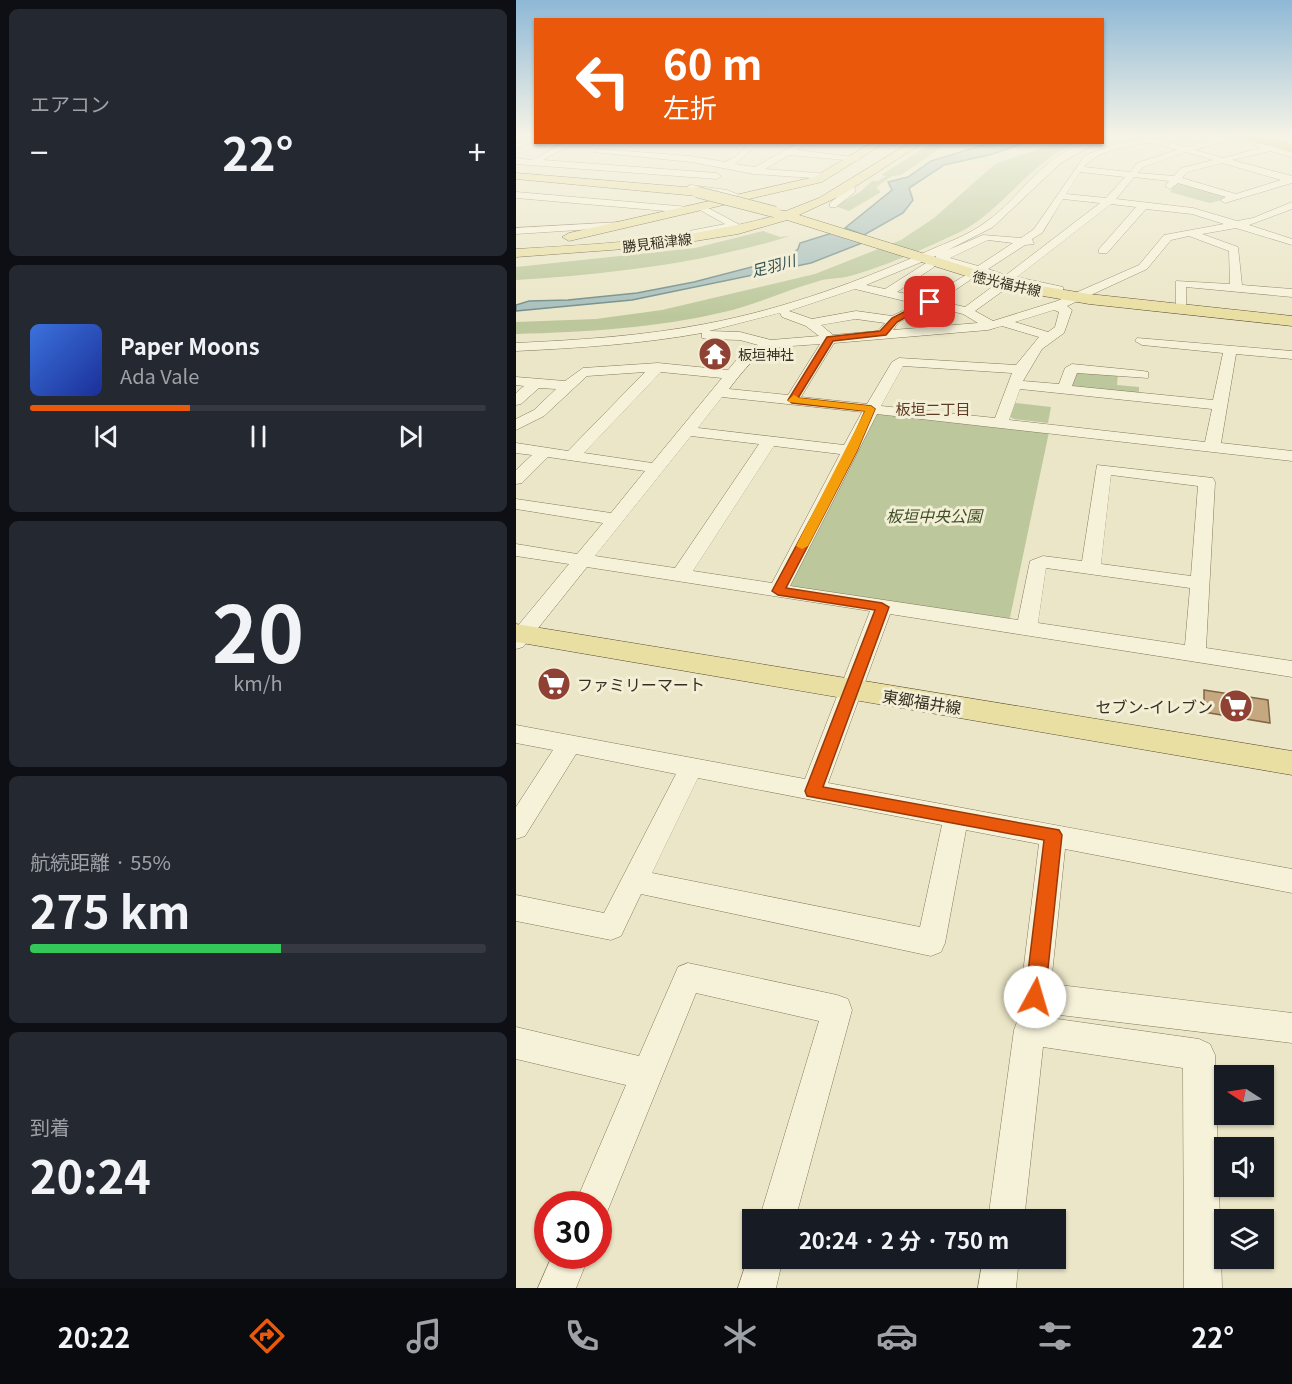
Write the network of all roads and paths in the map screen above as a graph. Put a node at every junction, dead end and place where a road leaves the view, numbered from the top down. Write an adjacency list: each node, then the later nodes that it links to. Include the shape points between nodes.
1 (609, 195): 17 (street)
2 (707, 195): 14 (street)
3 (709, 195): 25 (main road, 徳光福井線, bridge)
4 (754, 195): 14 (main road)
5 (828, 195): 25 (main road, 勝見稲津線)
6 (845, 195): 18 (street)
7 (1022, 195): 38 (street, via 995,222)
8 (1114, 195): 16 (street)
9 (1165, 195): 21 (street)
10 (1230, 195): 15 (street)
11 (1243, 195): 15 (street)
12 (517, 196): 17 (street)
13 (1062, 196): 16 (street); 31 (street)
14 (727, 197): 22 (main road)
15 (1237, 197): 23 (street)
16 (1109, 201): 19 (street); 34 (street)
17 (598, 202): 22 (street); 24 (street)
18 (832, 205)
19 (1144, 205): 21 (street); 37 (street)
20 (1292, 205): 26 (street, via 1256,220)
21 (1159, 207): 23 (street)
22 (695, 208): 27 (main road); 32 (street, via 735,225)
23 (1193, 211): 26 (street)
24 (582, 212)
25 (784, 215): 36 (main road, 勝見稲津線, via 748,227 685,239); 38 (main road, 徳光福井線)
26 (1232, 223): 30 (street); 33 (street)
27 (621, 225): 28 (main road); 29 (street)
28 (606, 228): 32 (street); 35 (main road)
29 (516, 231)
30 (1186, 232): 44 (street, via 1234,249); 47 (street, via 1162,240 1143,267)
31 (1027, 241): 34 (street); 39 (street); 39 (street, via 987,237 940,258)
32 (629, 242): 36 (street)
33 (1292, 242)
34 (1051, 246): 42 (street)
35 (516, 251): 36 (main road, 勝見稲津線)
36 (553, 251)
37 (1103, 251)
38 (922, 260): 40 (street); 41 (street); 42 (main road, 徳光福井線); 45 (street)
39 (978, 271): 42 (street)
40 (883, 272): 43 (street); 59 (street, via 748,318)
41 (966, 278): 42 (street); 48 (street)
42 (1007, 284): 47 (main road, 徳光福井線); 50 (street)
43 (860, 287): 45 (street); 51 (street)
44 (1236, 288): 46 (street); 49 (street, via 1180,283)
45 (887, 293): 48 (street)
46 (1292, 293)
47 (1069, 299): 49 (main road, 徳光福井線); 55 (street); 58 (street, via 1063,329)
48 (930, 302): 50 (street); 52 (street)
49 (1180, 309): 53 (main road, 徳光福井線)
50 (967, 311): 55 (street)
51 (786, 314): 54 (street); 57 (street)
52 (894, 320): 54 (street, via 856,315); 56 (street)
53 (1292, 321)
54 (811, 322): 60 (street)
55 (996, 324): 56 (street); 58 (street)
56 (883, 334): 60 (street)
57 (740, 336): 59 (street); 61 (street)
58 (1048, 336): 68 (street, via 1032,350)
59 (637, 338): 62 (street)
60 (830, 339): 61 (street); 75 (street)
61 (771, 344): 67 (street, via 749,354)
62 (516, 347)
63 (1230, 349): 64 (street); 65 (street); 77 (street)
64 (1142, 352): 72 (street, via 1072,368); 74 (street)
65 (1292, 355)
66 (658, 367): 67 (street); 71 (street, via 583,372); 87 (street)
67 (732, 375): 73 (street)
68 (1016, 377): 72 (street); 78 (street, via 903,361); 79 (street)
69 (516, 381): 70 (street)
70 (536, 383): 71 (street); 76 (street)
71 (567, 386): 80 (street, via 539,413)
72 (1064, 389): 74 (street)
73 (720, 392): 75 (street); 81 (street)
74 (1143, 397): 77 (street)
75 (792, 400): 78 (street)
76 (516, 401)
77 (1219, 405): 83 (street)
78 (871, 409): 79 (street); 85 (street)
79 (1000, 424): 83 (street)
80 (516, 425)
81 (687, 431): 82 (street); 89 (street)
82 (769, 441): 85 (street); 96 (street)
83 (1212, 447): 88 (street)
84 (516, 448): 86 (street)
85 (852, 451): 98 (street)
86 (545, 452): 87 (street); 90 (street)
87 (572, 456): 89 (street)
88 (1292, 456)
89 (656, 468): 92 (street)
90 (516, 479)
91 (516, 504): 92 (street)
92 (614, 519): 94 (street)
93 (516, 550): 94 (street)
94 (581, 560): 96 (street); 101 (street)
95 (1091, 569): 97 (street); 97 (street, via 1103,469 1207,482); 100 (street, via 1043,562 1037,565)
96 (680, 576): 98 (street)
97 (1201, 583): 102 (street)
98 (778, 591): 99 (street)
99 (882, 607): 100 (street); 104 (street)
100 (1027, 628): 102 (street)
101 (518, 636): 104 (main road, 東郷福井線)
102 (1195, 654): 103 (street)
103 (1292, 669)
104 (852, 689): 107 (main road, 東郷福井線); 109 (street)
105 (516, 734): 106 (street)
106 (570, 744): 108 (street); 111 (street)
107 (1292, 763)
108 (692, 768): 109 (street); 113 (street)
109 (813, 791): 110 (street)
110 (956, 818): 112 (street); 113 (street, via 931,943)
111 (516, 828)
112 (1053, 835): 114 (street); 116 (street, via 1035,997)
113 (634, 881): 115 (street, via 611,927)
114 (1292, 881)
115 (516, 908)
116 (1292, 1028)
117 (516, 1042): 118 (street)
118 (647, 1074): 119 (street); 120 (street, via 688,977 837,1010)
119 (598, 1191)
120 (780, 1209)
121 (1007, 1209): 128 (street, via 1029,1030 1199,1055)
122 (565, 1269): 125 (street)
123 (762, 1269): 126 (street)
124 (1000, 1269): 127 (street)
125 (557, 1288)
126 (757, 1288)
127 (997, 1288)
128 (1203, 1288)

